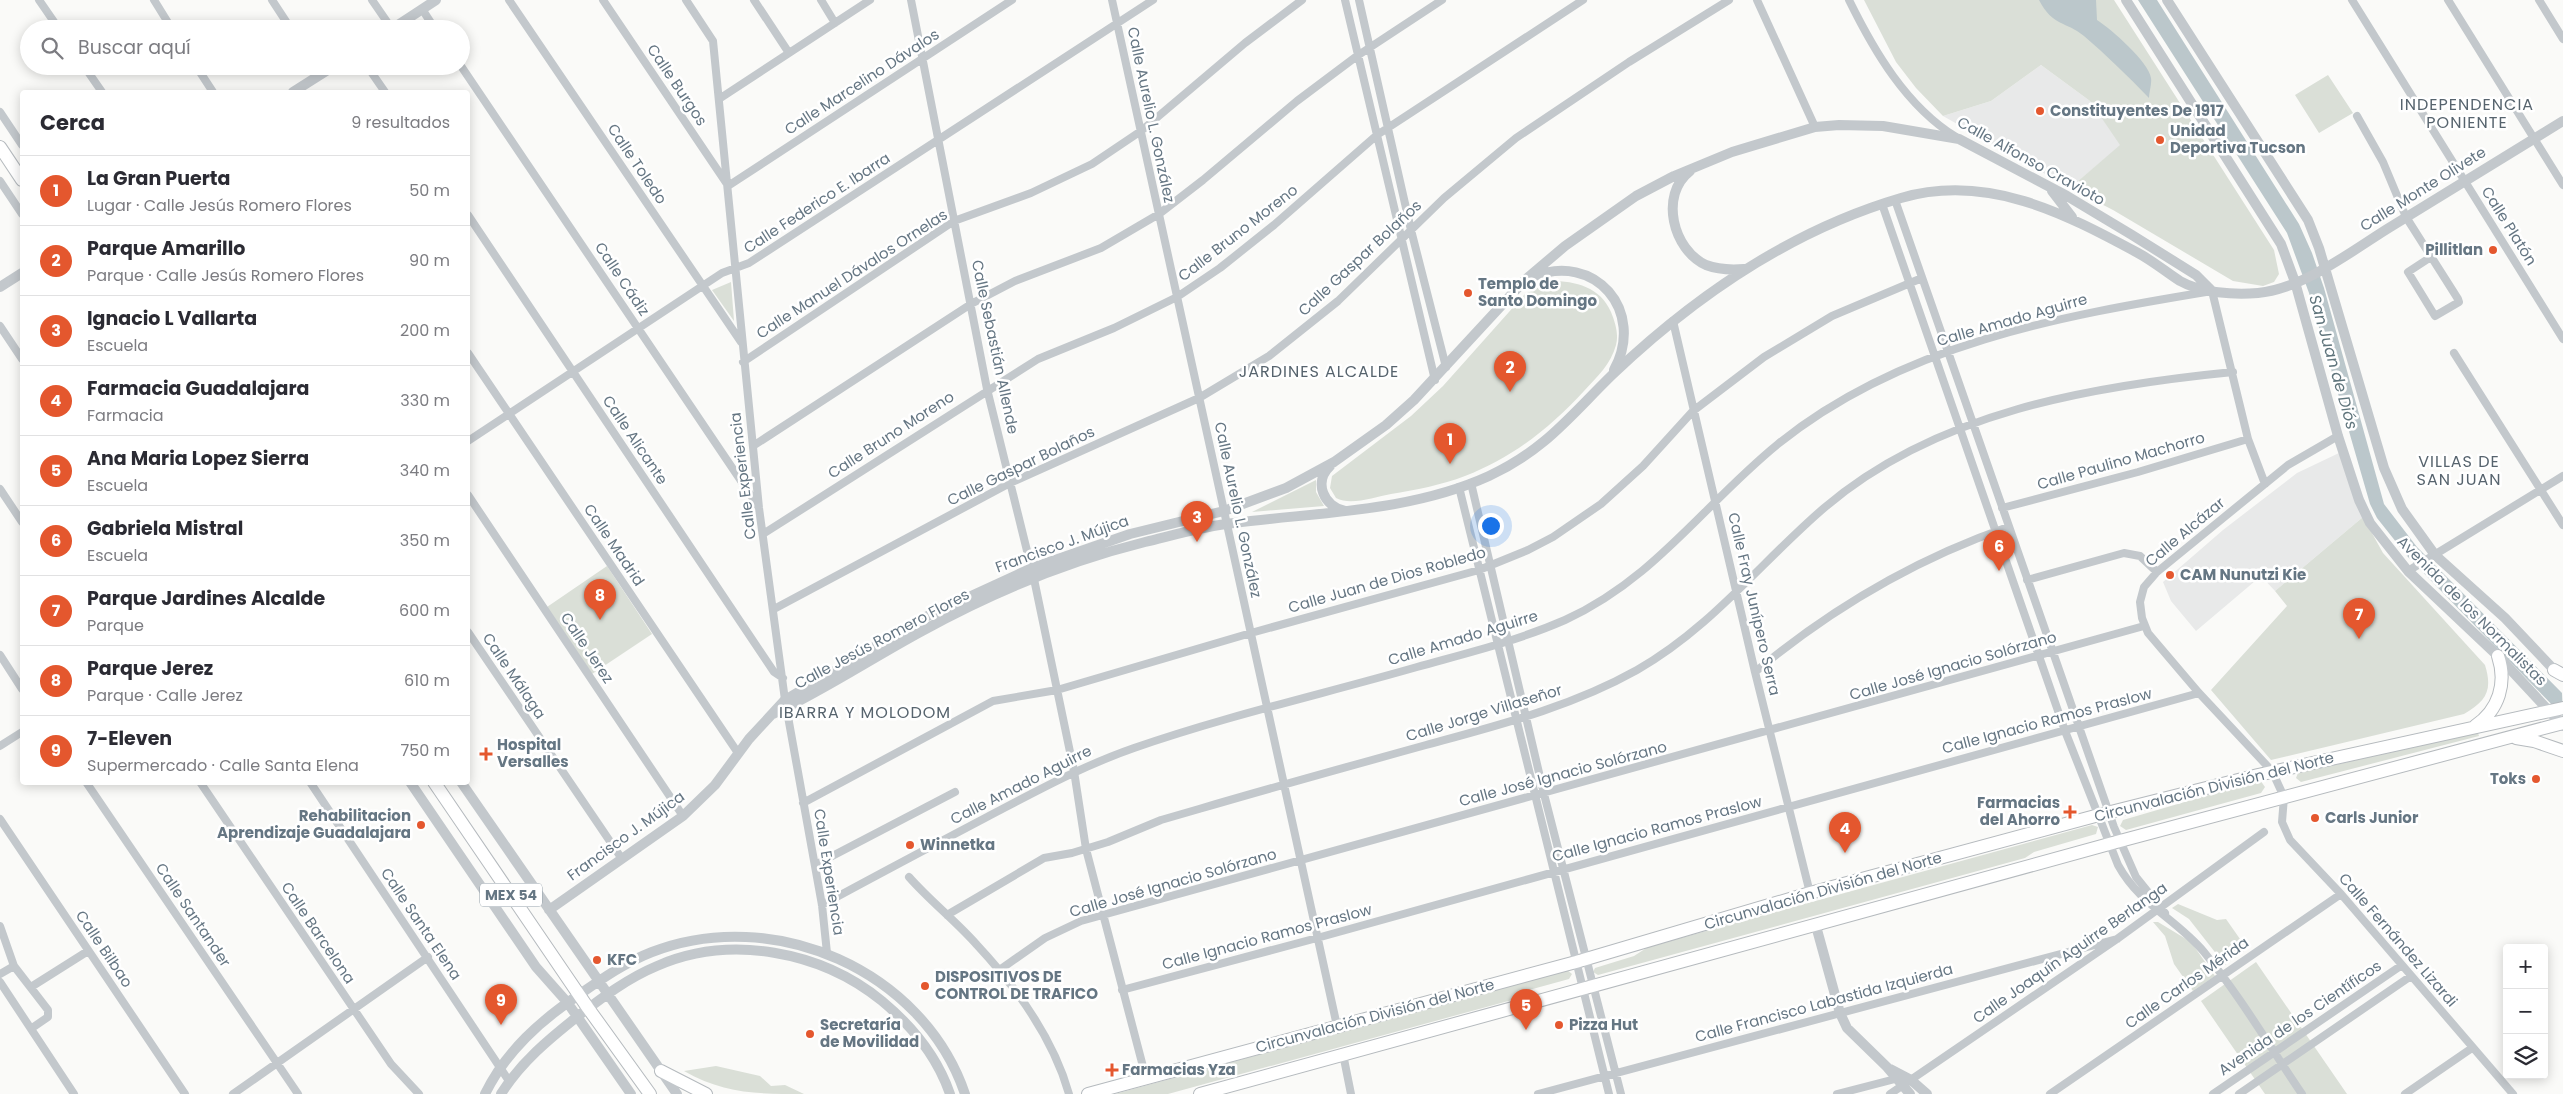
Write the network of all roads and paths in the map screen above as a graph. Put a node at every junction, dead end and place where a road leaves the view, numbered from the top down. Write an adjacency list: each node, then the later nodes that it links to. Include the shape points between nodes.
1 (40, 0): 30 (street)
2 (154, 0): 31 (street)
3 (272, 0): 32 (street)
4 (372, 0): 33 (street)
5 (436, 0): 29 (street)
6 (509, 0): 91 (street, Calle Toledo)
7 (603, 0): 70 (street, Calle Burgos)
8 (686, 0): 52 (street, Calle Experiencia, via 713,41)
9 (754, 0): 40 (street)
10 (821, 0): 36 (street)
11 (870, 0): 36 (street)
12 (911, 0): 42 (street, Calle Sebastián Allende)
13 (1012, 0): 42 (street, Calle Marcelino Dávalos)
14 (1112, 0): 37 (street, Calle Aurelio L. González)
15 (1153, 0): 37 (street, Calle Federico E. Ibarra)
16 (1302, 0): 58 (street, Calle Manuel Dávalos Ornelas, via 1245,43)
17 (1345, 0): 41 (street)
18 (1358, 0): 39 (street)
19 (1442, 0): 39 (street)
20 (1583, 0): 56 (street, Calle Bruno Moreno)
21 (1729, 0): 80 (street, Calle Gaspar Bolaños, via 1516,138)
22 (1757, 0): 57 (street)
23 (1849, 0): 60 (street, Calle Alfonso Cravioto, via 1879,58 1921,109)
24 (2126, 0): 89 (street, Avenida de los Normalistas, via 2273,230)
25 (2167, 0): 84 (street, Avenida de los Normalistas, via 2308,220)
26 (2352, 0): 68 (street, Calle Platón)
27 (2448, 0): 61 (street)
28 (2539, 0): 38 (street)
29 (422, 9): 34 (street); 35 (street)
30 (53, 20)
31 (166, 20)
32 (284, 20)
33 (386, 20)
34 (406, 20)
35 (429, 20)
36 (836, 22): 40 (street)
37 (1118, 23): 58 (street, Calle Aurelio L. González); 62 (street, Calle Federico E. Ibarra)
38 (2563, 39)
39 (1369, 48): 41 (street); 56 (street)
40 (789, 53): 52 (street)
41 (1357, 56): 59 (street); 75 (street)
42 (924, 58): 62 (street, Calle Sebastián Allende); 70 (street, Calle Marcelino Dávalos)
43 (90, 75): 48 (street)
44 (202, 75): 49 (street)
45 (312, 75): 50 (street)
46 (373, 75): 51 (street)
47 (467, 75): 98 (street, Calle Cádiz)
48 (101, 90)
49 (212, 90)
50 (295, 90)
51 (384, 90)
52 (719, 99): 70 (street, Calle Experiencia)
53 (0, 112): 63 (street)
54 (2357, 116): 76 (street, via 2383,162)
55 (2563, 121): 61 (street, Calle Monte Olivete)
56 (1387, 128): 59 (street, Calle Bruno Moreno); 80 (street)
57 (1815, 128): 60 (street, Francisco J. Mújica, via 1883,126); 65 (street, Francisco J. Mújica, via 1762,142)
58 (1141, 131): 75 (street, Calle Aurelio L. González); 79 (street, Calle Manuel Dávalos Ornelas, via 1084,168 1031,193)
59 (1377, 135): 81 (street); 94 (street, Calle Bruno Moreno, via 1274,225)
60 (1958, 138): 71 (street, Calle Alfonso Cravioto)
61 (2534, 138): 68 (street, Calle Monte Olivete); 69 (street)
62 (940, 141): 79 (street, Calle Sebastián Allende); 83 (street, Calle Federico E. Ibarra, via 749,263)
63 (20, 142)
64 (0, 147): 66 (main road)
65 (1701, 164): 85 (street, via 1683,177 1677,187 1673,216 1677,234 1692,255 1705,264 1729,270); 88 (street, Francisco J. Mújica, via 1618,207)
66 (20, 177)
67 (0, 181): 74 (street)
68 (2465, 181): 76 (street, Calle Monte Olivete); 99 (street, Calle Platón)
69 (2563, 184)
70 (728, 186): 83 (street, Calle Experiencia)
71 (2050, 188): 78 (street); 93 (street, Calle Alfonso Cravioto, via 2196,275)
72 (1895, 200): 73 (street, Calle Jesús Romero Flores); 78 (street, Calle Jesús Romero Flores, via 1930,192 1975,192 2036,204); 87 (street)
73 (1882, 204): 85 (street, Calle Jesús Romero Flores, via 1819,230); 90 (street)
74 (20, 211)
75 (1159, 214): 94 (street, Calle Aurelio L. González); 95 (street, via 1101,248 1015,281)
76 (2406, 217): 82 (street); 84 (street, Calle Monte Olivete)
77 (470, 218): 108 (street, Calle Alicante)
78 (2073, 219): 93 (street, Calle Jesús Romero Flores, via 2144,256 2185,284)
79 (954, 221): 95 (street, Calle Sebastián Allende); 106 (street, Calle Manuel Dávalos Ornelas)
80 (1411, 230): 81 (street, Calle Gaspar Bolaños); 107 (street)
81 (1401, 240): 111 (street); 113 (street, Calle Gaspar Bolaños, via 1338,301 1269,356)
82 (2431, 257): 82 (street, via 2459,302 2435,316 2408,272)
83 (735, 268): 91 (street, Calle Federico E. Ibarra); 100 (street, Calle Experiencia)
84 (2323, 268): 89 (street, Calle Jesús Romero Flores); 142 (street, Avenida de los Normalistas, via 2384,468 2402,510)
85 (1746, 269): 96 (street, Calle Jesús Romero Flores)
86 (20, 274): 92 (street)
87 (1922, 278): 90 (street, Calle Juan de Dios Robledo); 101 (street)
88 (1525, 280): 107 (street, Francisco J. Mújica); 110 (street, via 1565,271 1591,278 1608,291 1622,312 1626,336)
89 (2297, 281): 93 (street, Calle Jesús Romero Flores, via 2278,290 2258,293); 118 (street, Avenida de los Normalistas)
90 (1909, 282): 105 (street); 114 (street, Calle Juan de Dios Robledo, via 1798,334)
91 (702, 286): 98 (street, Calle Federico E. Ibarra); 100 (street, Calle Toledo)
92 (0, 287)
93 (2212, 291): 101 (street, Calle Amado Aguirre, via 2077,314); 109 (street)
94 (1177, 298): 112 (street, Calle Bruno Moreno, via 1038,359); 113 (street, Calle Aurelio L. González)
95 (971, 304): 112 (street, Calle Sebastián Allende); 121 (street)
96 (1673, 321): 110 (street, Calle Jesús Romero Flores); 114 (street, Calle Fray Junípero Serra)
97 (0, 326): 103 (street)
98 (638, 328): 108 (street, Calle Federico E. Ibarra); 132 (street, Calle Cádiz)
99 (2563, 339)
100 (742, 343): 106 (street, Calle Experiencia)
101 (1947, 351): 105 (street, Calle Amado Aguirre); 116 (street)
102 (2454, 353): 129 (street)
103 (20, 356)
104 (470, 356): 115 (street, Calle Madrid)
105 (1934, 356): 117 (street); 131 (street, Calle Amado Aguirre, via 1882,378 1812,419 1752,466)
106 (743, 362): 121 (street, Calle Experiencia)
107 (1446, 367): 111 (street, Francisco J. Mújica)
108 (573, 372): 115 (street, Calle Federico E. Ibarra); 163 (street, Calle Alicante, via 774,672)
109 (2233, 372): 116 (street, Calle Jorge Villaseñor, via 2155,380 2087,392 2025,407); 119 (street)
110 (1612, 376): 125 (street, Calle Jesús Romero Flores, via 1538,447)
111 (1434, 380): 122 (street, Francisco J. Mújica, via 1386,425)
112 (988, 389): 124 (street, Calle Sebastián Allende); 141 (street, Calle Bruno Moreno)
113 (1199, 398): 124 (street, Calle Gaspar Bolaños); 134 (street, Calle Aurelio L. González)
114 (1693, 411): 131 (street, Calle Fray Junípero Serra); 143 (street, Calle Juan de Dios Robledo, via 1643,466 1601,504 1553,537)
115 (508, 414): 120 (street, Calle Federico E. Ibarra); 181 (street, Calle Madrid)
116 (1973, 425): 117 (street, Calle Jorge Villaseñor); 133 (street)
117 (1960, 429): 140 (street); 150 (street, Calle Jorge Villaseñor, via 1892,461 1826,505)
118 (2338, 436): 126 (street, Calle Alcázar); 146 (street, Avenida de los Normalistas, via 2370,523)
119 (2248, 439): 126 (street); 133 (street, Calle Paulino Machorro)
120 (470, 440)
121 (753, 446): 132 (street, Calle Experiencia)
122 (1334, 462): 134 (street, Francisco J. Mújica, via 1286,488); 135 (street, via 1322,477 1322,493 1334,506)
123 (2563, 476): 129 (street)
124 (1010, 483): 144 (street, Calle Sebastián Allende); 151 (street, Calle Gaspar Bolaños)
125 (1471, 483): 127 (street, Calle Jesús Romero Flores); 143 (street)
126 (2265, 484): 147 (street, Calle Alcázar)
127 (1459, 488): 135 (street, Calle Jesús Romero Flores); 145 (street)
128 (0, 489): 136 (street)
129 (2540, 490): 138 (street); 142 (street)
130 (470, 498): 198 (street, Calle Jerez)
131 (1714, 502): 150 (street, Calle Fray Junípero Serra); 155 (street, Calle Amado Aguirre, via 1665,554 1623,586 1565,620)
132 (759, 508): 141 (street, Calle Experiencia)
133 (2002, 508): 139 (street)
134 (1224, 511): 137 (street, Calle Aurelio L. González); 144 (street, Francisco J. Mújica, via 1130,534)
135 (1347, 512): 137 (street, Calle Jesús Romero Flores)
136 (20, 519)
137 (1227, 523): 148 (street, Calle Jesús Romero Flores, via 1140,543); 153 (street, Calle Aurelio L. González)
138 (2563, 525)
139 (2008, 527): 140 (street); 149 (street)
140 (1994, 532): 160 (street); 161 (street, via 1896,574 1805,633)
141 (763, 534): 151 (street, Calle Experiencia)
142 (2433, 556): 146 (street); 162 (street, Avenida de los Normalistas, via 2505,618)
143 (1490, 567): 145 (street, Calle Juan de Dios Robledo); 155 (street)
144 (1032, 568): 148 (street, Calle Sebastián Allende); 167 (street, Francisco J. Mújica, via 922,619)
145 (1479, 570): 153 (street, Calle Juan de Dios Robledo); 156 (street)
146 (2410, 570): 159 (street, Avenida de los Normalistas)
147 (2157, 572): 149 (street, via 2140,556 2124,553); 152 (street, Calle Alcázar, via 2142,594 2140,610)
148 (1034, 579): 165 (street, Calle Sebastián Allende); 167 (street, Calle Jesús Romero Flores, via 924,629)
149 (2027, 580): 157 (street)
150 (1736, 594): 161 (street, Calle Fray Junípero Serra); 170 (street, Calle Jorge Villaseñor, via 1679,642 1639,669 1589,694)
151 (774, 609): 163 (street, Calle Experiencia)
152 (2144, 626): 157 (street, Calle José Ignacio Solórzano); 166 (street)
153 (1251, 633): 165 (street, Calle Juan de Dios Robledo); 168 (street, Calle Aurelio L. González)
154 (470, 635): 203 (street, Calle Málaga)
155 (1508, 642): 156 (street, Calle Amado Aguirre); 170 (street)
156 (1498, 645): 168 (street, Calle Amado Aguirre); 171 (street)
157 (2052, 653): 160 (street, Calle José Ignacio Solórzano); 173 (street)
158 (0, 655): 164 (street)
159 (2498, 656): 169 (street, Avenida de los Normalistas); 174 (main road, via 2502,679 2497,702 2483,720)
160 (2039, 657): 175 (street); 176 (street, Calle José Ignacio Solórzano)
161 (1754, 672): 176 (street, Calle Fray Junípero Serra)
162 (2560, 675)
163 (783, 678): 167 (street, Calle Experiencia)
164 (20, 686)
165 (1057, 690): 182 (street, Calle Sebastián Allende); 195 (street, Calle Juan de Dios Robledo, via 993,701)
166 (2199, 693): 173 (street, Calle Ignacio Ramos Praslow); 183 (street)
167 (786, 704): 181 (street, Francisco J. Mújica); 195 (street, Calle Experiencia)
168 (1267, 709): 182 (street, Calle Amado Aguirre, via 1176,735); 184 (street, Calle Aurelio L. González)
169 (2555, 710): 172 (street, Avenida de los Normalistas); 174 (main road, Circunvalación División del Norte)
170 (1526, 718): 171 (street, Calle Jorge Villaseñor); 192 (street)
171 (1516, 720): 184 (street, Calle Jorge Villaseñor); 193 (street)
172 (2562, 724): 178 (main road, Circunvalación División del Norte)
173 (2078, 727): 175 (street, Calle Ignacio Ramos Praslow); 197 (street)
174 (2470, 728): 183 (main road, Circunvalación División del Norte)
175 (2065, 731): 196 (street, Calle Ignacio Ramos Praslow); 197 (street)
176 (1770, 732): 192 (street, Calle José Ignacio Solórzano); 196 (street, Calle Fray Junípero Serra)
177 (20, 733): 179 (street)
178 (2509, 737): 180 (main road, via 2534,741); 194 (main road, Circunvalación División del Norte)
179 (0, 746)
180 (2563, 752)
181 (738, 753): 198 (street, Francisco J. Mújica, via 715,785)
182 (1074, 771): 202 (street, Calle Sebastián Allende); 211 (street, Calle Amado Aguirre)
183 (2272, 772): 194 (street); 197 (main road, Circunvalación División del Norte)
184 (1284, 784): 202 (street, Calle Jorge Villaseñor, via 1161,820); 204 (street, Calle Aurelio L. González)
185 (88, 785): 248 (street, Calle Santander)
186 (202, 785): 240 (street, Calle Barcelona)
187 (312, 785): 223 (street, Calle Santa Elena)
188 (412, 785): 238 (street, via 536,967)
189 (436, 785): 237 (main road, MEX 54)
190 (463, 785): 212 (street)
191 (955, 792): 205 (street)
192 (1544, 794): 193 (street, Calle José Ignacio Solórzano); 206 (street)
193 (1535, 796): 204 (street, Calle José Ignacio Solórzano); 207 (street)
194 (2284, 797): 201 (main road, Circunvalación División del Norte); 210 (street, Calle Fernández Lizardi, via 2282,822 2286,834)
195 (803, 803): 205 (street, Calle Experiencia)
196 (1789, 807): 206 (street, Calle Ignacio Ramos Praslow); 209 (street, Calle Fray Junípero Serra)
197 (2104, 814): 201 (street); 209 (main road, Circunvalación División del Norte)
198 (683, 816): 203 (street, Francisco J. Mújica)
199 (0, 819): 221 (street, Calle Bilbao)
200 (2264, 832): 213 (street, Calle Joaquín Aguirre Berlanga)
201 (2115, 842): 213 (street); 217 (main road, Circunvalación División del Norte)
202 (1086, 849): 214 (street, Calle Jorge Villaseñor, via 1044,858); 215 (street, Calle Sebastián Allende)
203 (622, 859): 212 (street, Francisco J. Mújica)
204 (1300, 861): 215 (street, Calle José Ignacio Solórzano); 218 (street, Calle Aurelio L. González)
205 (815, 865): 211 (street, Calle Experiencia)
206 (1564, 868): 207 (street, Calle Ignacio Ramos Praslow); 224 (street)
207 (1554, 871): 218 (street, Calle Ignacio Ramos Praslow); 224 (street)
208 (909, 877): 214 (street)
209 (1810, 893): 224 (main road, Circunvalación División del Norte)
210 (2341, 894): 225 (street, Calle Fernández Lizardi); 229 (street, Calle Carlos Mérida)
211 (822, 905): 222 (street, Calle Experiencia)
212 (550, 910): 231 (street)
213 (2159, 910): 219 (street, Calle Joaquín Aguirre Berlanga); 229 (street, via 2204,952)
214 (947, 915): 227 (street)
215 (1102, 916): 227 (street, Calle José Ignacio Solórzano, via 1062,929); 235 (street, Calle Sebastián Allende)
216 (0, 926): 220 (street)
217 (1816, 926): 234 (main road, Circunvalación División del Norte); 241 (street)
218 (1318, 938): 235 (street, Calle Ignacio Ramos Praslow); 243 (street, Calle Aurelio L. González)
219 (2117, 939): 241 (street, Calle Francisco Labastida Izquierda); 256 (street, Calle Joaquín Aguirre Berlanga)
220 (3, 945): 226 (street)
221 (88, 951): 233 (street); 260 (street, Calle Bilbao)
222 (827, 952): 231 (street, via 778,940 737,936 715,938 654,951); 271 (street, via 878,980 904,1002 940,1044)
223 (428, 957): 240 (street); 251 (street, Calle Santa Elena)
224 (1581, 960): 234 (street); 243 (main road, Circunvalación División del Norte)
225 (2402, 965): 230 (street, Calle Fernández Lizardi); 246 (street, Avenida de los Científicos)
226 (14, 966): 228 (street); 233 (street)
227 (998, 970): 272 (street, via 1019,994 1037,1023 1060,1065)
228 (0, 974)
229 (2221, 976): 246 (street); 283 (street, Calle Carlos Mérida)
230 (2411, 976): 245 (street, Calle Fernández Lizardi); 249 (street, Avenida de los Científicos)
231 (599, 981): 236 (street); 237 (street)
232 (0, 982): 244 (street)
233 (31, 987): 244 (street, via 49,1014)
234 (1587, 987): 247 (main road, Circunvalación División del Norte); 253 (street); 254 (street)
235 (1122, 990): 255 (street, Calle Sebastián Allende)
236 (608, 993): 239 (street); 252 (street); 270 (street, via 659,965 699,954 738,950 778,952 812,962 841,973 896,1012 929,1052)
237 (579, 995): 238 (street); 239 (main road, MEX 54)
238 (568, 1002): 242 (street); 251 (street, via 534,1029)
239 (588, 1008): 242 (street); 267 (main road, MEX 54)
240 (353, 1009): 248 (street); 263 (street, Calle Barcelona, via 391,1064)
241 (1840, 1013): 250 (street, via 1846,1028); 253 (street, Calle Francisco Labastida Izquierda)
242 (578, 1017): 257 (street, via 533,1054); 266 (street)
243 (1337, 1026): 255 (main road, Circunvalación División del Norte)
244 (32, 1028): 259 (street)
245 (2472, 1048): 287 (street); 288 (street, Calle Fernández Lizardi)
246 (2274, 1052): 249 (street); 284 (street, Avenida de los Científicos)
247 (1343, 1054): 274 (main road, Circunvalación División del Norte); 275 (street)
248 (277, 1063): 261 (street); 262 (street, Calle Santander)
249 (2282, 1064): 285 (street, Avenida de los Científicos); 286 (street)
250 (1887, 1067): 256 (street); 258 (street)
251 (499, 1069): 257 (street, Calle Santa Elena); 264 (street)
252 (661, 1071): 268 (street); 269 (main road)
253 (1614, 1074): 254 (street, Calle Francisco Labastida Izquierda); 278 (street)
254 (1604, 1076): 276 (street, Calle Francisco Labastida Izquierda); 277 (street)
255 (1146, 1078): 273 (main road, Circunvalación División del Norte)
256 (1911, 1080): 258 (street, Calle Joaquín Aguirre Berlanga); 282 (street)
257 (509, 1081): 265 (street)
258 (1898, 1082): 279 (street); 280 (street, Calle Joaquín Aguirre Berlanga); 281 (street)
259 (74, 1094)
260 (184, 1094)
261 (233, 1094)
262 (298, 1094)
263 (419, 1094)
264 (485, 1094)
265 (502, 1094)
266 (630, 1094)
267 (650, 1094)
268 (677, 1094)
269 (706, 1094)
270 (950, 1094)
271 (965, 1094)
272 (1069, 1094)
273 (1088, 1094)
274 (1200, 1094)
275 (1351, 1094)
276 (1538, 1094)
277 (1609, 1094)
278 (1621, 1094)
279 (1837, 1094)
280 (1890, 1094)
281 (1910, 1094)
282 (1927, 1094)
283 (2050, 1094)
284 (2213, 1094)
285 (2239, 1094)
286 (2302, 1094)
287 (2405, 1094)
288 (2513, 1094)

